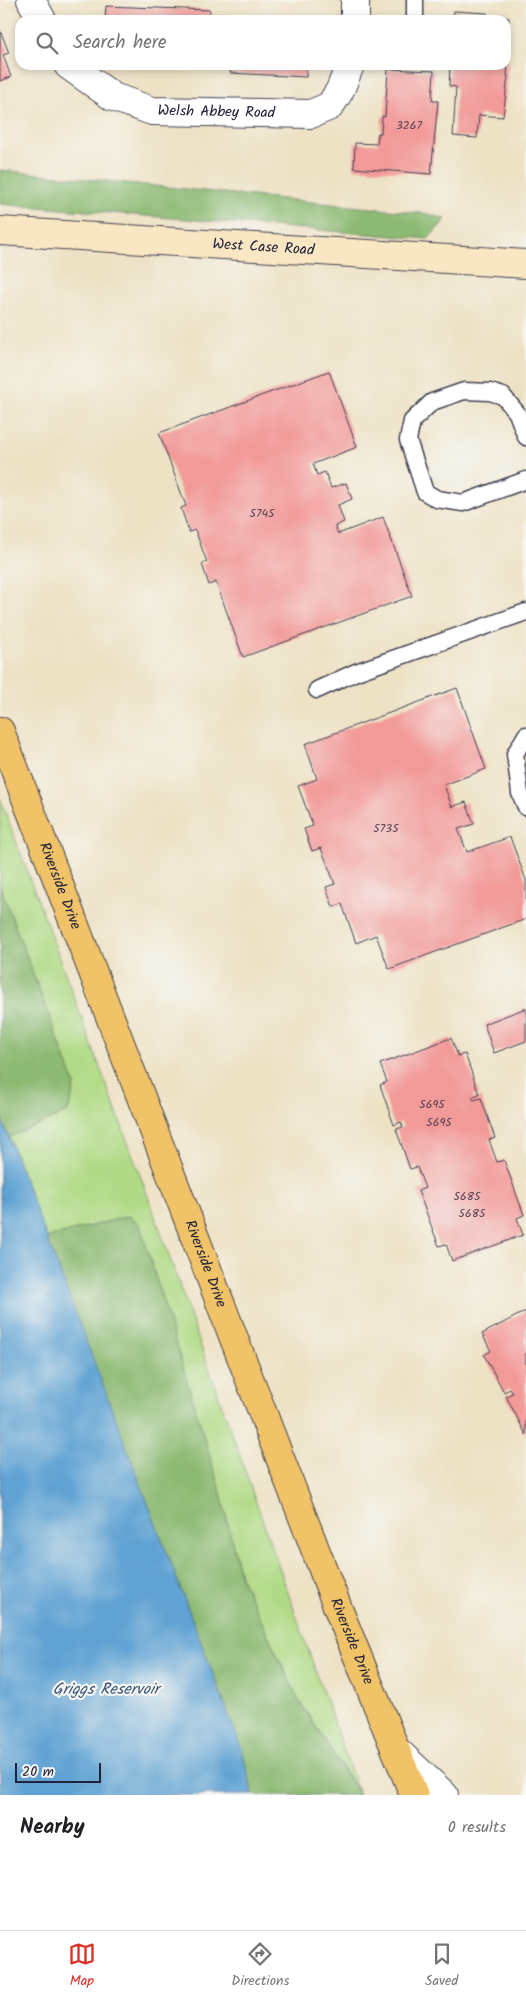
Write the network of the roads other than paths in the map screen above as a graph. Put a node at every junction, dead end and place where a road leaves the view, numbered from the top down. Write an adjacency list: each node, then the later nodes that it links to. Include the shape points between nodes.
1 (31, 0): 4 (street)
2 (355, 0): 5 (street)
3 (415, 0): 6 (lane)
4 (39, 15)
5 (354, 15)
6 (415, 15)
7 (75, 70): 8 (street, Welsh Abbey Road, via 113,97 152,110 311,114 330,106)
8 (348, 70)
9 (0, 231): 10 (main road, West Case Road)
10 (526, 264)
11 (526, 437): 12 (lane, via 517,412 503,396 464,391 432,402 412,421 408,440 426,492 437,499 463,503)
12 (526, 480)
13 (526, 612): 14 (lane, via 356,672)
14 (317, 690)
15 (0, 731): 18 (main road, Riverside Drive, via 337,1606)
16 (526, 735): 17 (lane, via 514,754 520,793)
17 (526, 807)
18 (397, 1751): 19 (main road, Riverside Drive); 20 (street)
19 (414, 1795)
20 (444, 1795)

